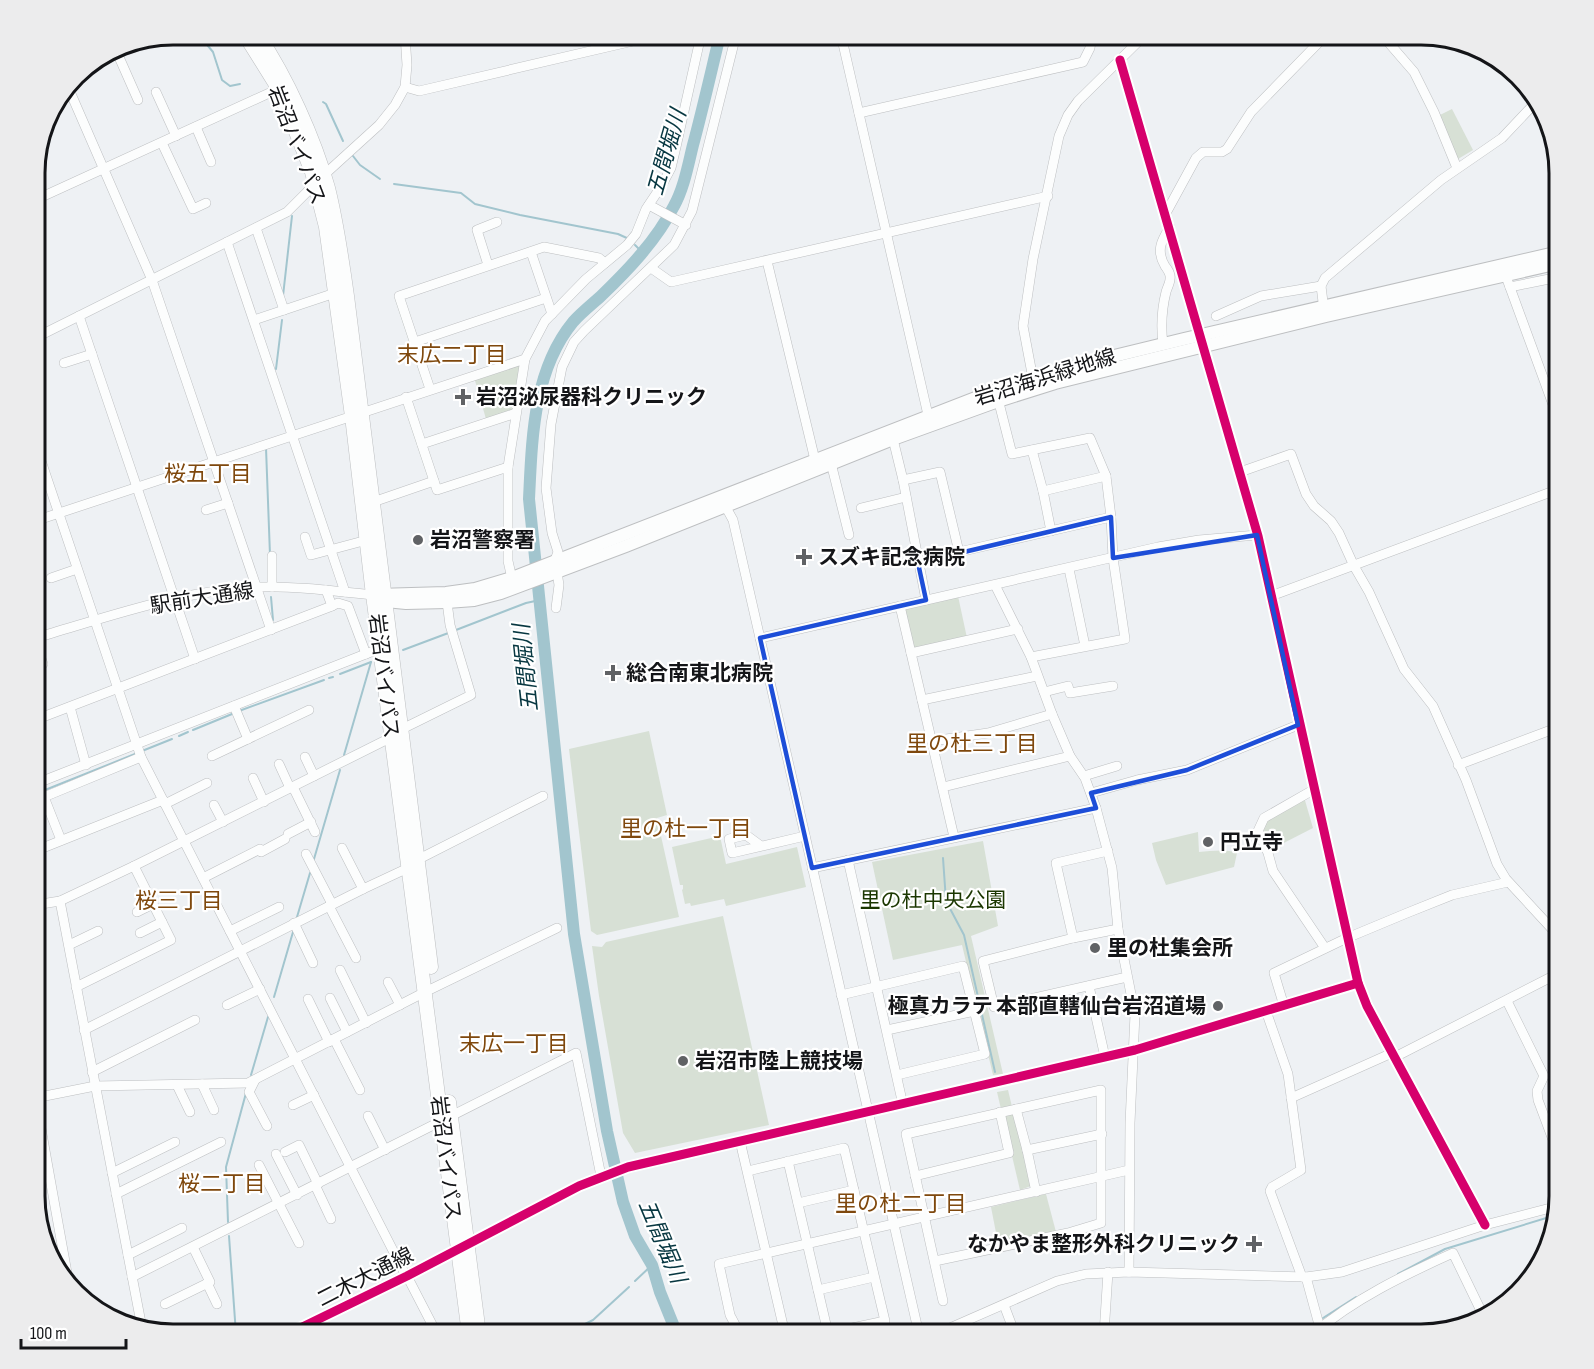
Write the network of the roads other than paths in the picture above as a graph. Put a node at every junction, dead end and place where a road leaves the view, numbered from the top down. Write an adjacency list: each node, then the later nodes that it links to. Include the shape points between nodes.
1 (252, 45): 15 (highway, 岩沼バイパス)
2 (265, 45): 27 (highway, 岩沼バイパス, via 302,116)
3 (406, 45): 14 (street)
4 (614, 45): 14 (street, via 420,92)
5 (699, 45): 31 (street, via 670,168)
6 (733, 45): 34 (street, via 692,211)
7 (844, 45): 20 (street)
8 (1090, 45): 20 (street, via 1083,62)
9 (1315, 45): 32 (street, via 1251,112 1227,149 1203,152 1196,158)
10 (1391, 45): 25 (street, via 1414,72)
11 (1133, 46): 13 (street)
12 (119, 57): 18 (street)
13 (1120, 60): 29 (street, via 1068,115 1059,136); 32 (street)
14 (405, 87): 27 (street, via 388,116)
15 (278, 89): 21 (street); 27 (highway, 岩沼バイパス)
16 (156, 92): 22 (street)
17 (72, 96): 26 (street)
18 (138, 100)
19 (1531, 107): 25 (street, via 1502,138)
20 (859, 113): 37 (street)
21 (196, 127): 22 (street); 24 (street)
22 (176, 136): 23 (street)
23 (162, 143): 26 (street); 30 (street, via 193,209)
24 (211, 162)
25 (1457, 168): 49 (street, via 1335,268)
26 (104, 169): 28 (street); 48 (street)
27 (320, 180): 36 (street, via 287,212); 50 (highway, 岩沼バイパス); 71 (highway, 岩沼バイパス, via 331,202 342,266)
28 (45, 196)
29 (1047, 196): 37 (street); 65 (street, via 1023,326)
30 (206, 203)
31 (651, 206): 34 (street); 42 (street, via 631,239)
32 (1166, 213): 35 (street)
33 (497, 222): 43 (street, via 477,230)
34 (685, 224): 45 (street, via 674,245)
35 (1170, 227): 59 (street); 61 (street, via 1160,249 1160,257 1170,273)
36 (256, 228): 38 (street); 52 (street)
37 (886, 233): 41 (street); 72 (street)
38 (227, 242): 48 (street); 57 (street)
39 (531, 252): 42 (street, via 544,247 599,258); 43 (street); 51 (street)
40 (1549, 257): 46 (main road, 岩沼海浜緑地線)
41 (767, 261): 45 (street, via 671,282); 77 (street)
42 (605, 263): 54 (street)
43 (488, 266): 60 (street, via 399,296)
44 (1549, 266): 46 (main road, 岩沼海浜緑地線)
45 (651, 267): 109 (street, via 574,342 562,366 551,424 546,488 558,552)
46 (1506, 276): 47 (street); 53 (main road, 岩沼海浜緑地線); 67 (street)
47 (1549, 277)
48 (152, 280): 55 (street); 78 (street)
49 (1321, 286): 53 (street); 56 (street, via 1261,296)
50 (335, 293): 52 (street); 71 (highway, 岩沼バイパス)
51 (546, 298): 54 (street); 60 (street)
52 (284, 310): 57 (street)
53 (1325, 311): 59 (main road, 岩沼海浜緑地線)
54 (552, 314): 63 (street)
55 (79, 316): 58 (street); 62 (street)
56 (1216, 316)
57 (254, 320): 73 (street)
58 (45, 333)
59 (1202, 340): 61 (main road, 岩沼海浜緑地線); 68 (main road, 岩沼海浜緑地線); 81 (street)
60 (416, 342): 66 (street)
61 (1162, 344): 65 (main road, 岩沼海浜緑地線)
62 (92, 354): 64 (street); 86 (street)
63 (525, 359): 66 (street); 70 (street)
64 (64, 363)
65 (1033, 379): 68 (main road, 岩沼海浜緑地線)
66 (430, 389): 69 (street)
67 (1549, 391)
68 (997, 395): 72 (main road, 岩沼海浜緑地線); 74 (main road, 岩沼海浜緑地線); 76 (street, via 1012,454)
69 (406, 397): 71 (street); 75 (street)
70 (516, 413): 75 (street); 80 (street)
71 (357, 414): 73 (street); 90 (highway, 岩沼バイパス); 102 (highway, 岩沼バイパス)
72 (928, 415): 77 (main road, 岩沼海浜緑地線)
73 (293, 435): 78 (street); 103 (street)
74 (892, 439): 79 (main road, 岩沼海浜緑地線); 84 (street)
75 (422, 444): 85 (street)
76 (1032, 450): 83 (street, via 1090,438); 87 (street)
77 (814, 460): 91 (main road, 岩沼海浜緑地線)
78 (214, 461): 86 (street); 92 (street)
79 (831, 463): 91 (main road, 岩沼海浜緑地線); 99 (street)
80 (508, 467): 85 (street, via 437,490); 113 (street, via 508,561)
81 (1240, 472): 100 (street); 108 (street, via 1291,454 1306,494 1331,521)
82 (45, 473): 95 (street)
83 (1106, 476): 87 (street); 96 (street)
84 (903, 480): 89 (street); 104 (street, via 939,472)
85 (434, 481): 90 (street)
86 (136, 487): 95 (street); 121 (street)
87 (1043, 491): 98 (street)
88 (1549, 493): 108 (street)
89 (906, 497): 93 (street); 107 (street)
90 (373, 502): 120 (highway, 岩沼バイパス)
91 (723, 502): 109 (main road, 岩沼海浜緑地線); 131 (street, via 733,520)
92 (228, 503): 94 (street); 116 (street)
93 (861, 508)
94 (206, 510)
95 (58, 513): 97 (street); 110 (street)
96 (1111, 517): 98 (street); 106 (street)
97 (45, 518)
98 (1051, 531): 104 (street)
99 (849, 535)
100 (1257, 535): 106 (street, via 1199,540); 119 (street)
101 (305, 537): 103 (street, via 311,555)
102 (367, 540): 103 (street); 120 (highway, 岩沼バイパス)
103 (331, 549): 118 (street)
104 (959, 552): 107 (street)
105 (272, 556): 115 (street)
106 (1113, 558): 111 (street); 132 (street, via 1125,639)
107 (918, 563): 122 (street)
108 (1354, 566): 119 (street); 160 (street, via 1404,669 1433,706)
109 (553, 567): 113 (main road, 岩沼海浜緑地線); 126 (street, via 560,585)
110 (77, 569): 112 (street); 127 (street)
111 (1069, 569): 114 (street); 132 (street)
112 (51, 578)
113 (517, 582): 120 (main road, via 446,593); 123 (main road, via 474,600)
114 (995, 585): 122 (street); 128 (street)
115 (272, 587): 116 (street, 駅前大通線); 117 (street, 駅前大通線)
116 (256, 588): 121 (street, 駅前大通線); 129 (street)
117 (326, 590): 118 (street, 駅前大通線); 124 (street)
118 (345, 592): 120 (street, 駅前大通線)
119 (1271, 596): 148 (street)
120 (381, 597): 123 (main road); 133 (highway, 岩沼バイパス); 150 (highway, 岩沼バイパス)
121 (175, 599): 127 (street, 駅前大通線); 137 (street)
122 (926, 600): 125 (street)
123 (447, 603): 150 (street, via 471,695)
124 (332, 606): 129 (street); 135 (street, via 348,606)
125 (900, 606): 131 (street); 134 (street)
126 (556, 608)
127 (94, 621): 130 (street, 駅前大通線); 140 (street)
128 (1018, 629): 134 (street); 136 (street)
129 (271, 630): 137 (street)
130 (45, 637)
131 (760, 638): 179 (street)
132 (1085, 646): 136 (street)
133 (381, 648): 135 (street); 150 (highway, 岩沼バイパス)
134 (911, 653): 142 (street)
135 (366, 654): 143 (street)
136 (1031, 657): 138 (street)
137 (195, 660): 140 (street)
138 (1037, 676): 141 (street); 142 (street)
139 (1113, 686): 141 (street, via 1070,693 1068,686)
140 (117, 690): 144 (street); 153 (street)
141 (1044, 692): 146 (street)
142 (922, 700): 152 (street)
143 (234, 706): 151 (street); 153 (street)
144 (70, 707): 147 (street); 159 (street)
145 (309, 710): 151 (street)
146 (1052, 714): 152 (street, via 988,733); 155 (street)
147 (45, 716)
148 (1298, 725): 169 (street); 170 (street, via 1187,770)
149 (1549, 731): 160 (street)
150 (397, 733): 162 (street); 189 (highway, 岩沼バイパス)
151 (248, 739): 154 (street)
152 (932, 741): 167 (street)
153 (136, 745): 156 (street); 159 (street)
154 (212, 756)
155 (1070, 756): 163 (street); 167 (street)
156 (141, 757): 172 (street); 174 (street)
157 (305, 758): 162 (street)
158 (279, 764): 168 (street)
159 (86, 765): 165 (street)
160 (1458, 765): 193 (street, via 1497,864)
161 (1117, 766): 163 (street)
162 (314, 776): 168 (street)
163 (1084, 776): 170 (street)
164 (253, 778): 175 (street)
165 (45, 780)
166 (207, 783): 174 (street)
167 (943, 787): 180 (street)
168 (292, 788): 175 (street); 192 (street, via 313,827)
169 (1313, 790): 210 (street); 212 (street, via 1264,818 1258,831 1273,871)
170 (1091, 793): 177 (street)
171 (543, 796): 189 (street)
172 (45, 797)
173 (45, 800): 181 (street)
174 (164, 802): 181 (street); 182 (street)
175 (264, 802): 178 (street)
176 (214, 805): 178 (street)
177 (1096, 808): 180 (street); 186 (street)
178 (223, 822): 182 (street)
179 (805, 836): 183 (street); 191 (street)
180 (954, 837): 188 (street)
181 (61, 840): 184 (street)
182 (184, 842): 190 (street); 192 (street)
183 (761, 846)
184 (45, 847)
185 (342, 848): 194 (street)
186 (1108, 851): 205 (street); 209 (street, via 1056,863)
187 (306, 854): 198 (street)
188 (848, 860): 191 (street); 221 (street)
189 (413, 864): 194 (street); 225 (highway, 岩沼バイパス)
190 (134, 866): 195 (street); 197 (street)
191 (812, 868): 226 (street)
192 (203, 878): 207 (street)
193 (1508, 882): 203 (street); 210 (street, via 1452,895)
194 (363, 888): 198 (street)
195 (60, 901): 196 (street); 211 (street)
196 (45, 903)
197 (153, 904): 200 (street); 201 (street)
198 (331, 905): 202 (street); 214 (street)
199 (279, 907): 207 (street)
200 (137, 912)
201 (162, 922): 208 (street); 223 (street, via 171,940)
202 (294, 923): 213 (street); 215 (street)
203 (1549, 926)
204 (556, 928): 225 (street)
205 (1118, 929): 209 (street); 217 (street)
206 (98, 931): 211 (street)
207 (230, 931): 213 (street)
208 (140, 933)
209 (1073, 938): 222 (street, via 983,961 994,1007)
210 (1347, 938): 212 (street); 220 (street)
211 (69, 945): 223 (street)
212 (1325, 948): 232 (street, via 1274,973)
213 (240, 950): 224 (street); 237 (street)
214 (356, 958)
215 (314, 963)
216 (340, 970): 236 (street)
217 (1127, 977): 222 (street); 241 (street, via 1135,1014)
218 (1549, 979): 229 (street)
219 (388, 982): 231 (street)
220 (1358, 983): 232 (street, 二木大通線); 242 (street)
221 (878, 986): 226 (street); 233 (street, via 963,966); 238 (street)
222 (1089, 986): 243 (street)
223 (76, 987): 237 (street)
224 (260, 989): 230 (street); 244 (street)
225 (429, 990): 231 (street); 263 (highway, 岩沼バイパス)
226 (841, 995): 260 (street)
227 (330, 998): 239 (street)
228 (308, 999): 240 (street)
229 (1507, 1001): 242 (street); 265 (street, via 1544,1076 1537,1091)
230 (227, 1005)
231 (400, 1005): 236 (street)
232 (1284, 1006): 234 (street, 二木大通線)
233 (975, 1011): 238 (street); 246 (street, via 985,1054)
234 (1266, 1011): 241 (street, 二木大通線); 254 (street, via 1288,1074)
235 (195, 1020): 245 (street)
236 (366, 1023): 239 (street)
237 (84, 1030): 245 (street)
238 (887, 1030): 246 (street)
239 (347, 1032): 240 (street)
240 (332, 1040): 244 (street); 251 (street)
241 (1135, 1050): 243 (street, 二木大通線); 276 (street)
242 (1394, 1055): 254 (street); 293 (street)
243 (1105, 1057): 256 (street, 二木大通線)
244 (296, 1059): 247 (street); 252 (street)
245 (92, 1072): 250 (street)
246 (897, 1075): 256 (street)
247 (255, 1080): 248 (street); 264 (street, via 249,1092)
248 (202, 1084): 249 (street); 258 (street)
249 (177, 1085): 250 (street); 259 (street)
250 (95, 1086): 253 (street); 278 (street)
251 (360, 1090)
252 (314, 1095): 255 (street); 275 (street)
253 (45, 1097)
254 (1291, 1098): 309 (street, via 1301,1170 1270,1191)
255 (293, 1105)
256 (903, 1105): 260 (street, 二木大通線)
257 (1016, 1109): 261 (street); 266 (street, via 1101,1090); 271 (street)
258 (214, 1110)
259 (190, 1112)
260 (868, 1112): 267 (street, 二木大通線); 292 (street)
261 (1000, 1112): 280 (street, via 1009,1153); 280 (street, via 906,1134)
262 (368, 1116): 270 (street)
263 (446, 1118): 270 (street); 279 (street, via 576,1053); 298 (highway, 岩沼バイパス)
264 (267, 1126)
265 (1549, 1131)
266 (1102, 1134): 271 (street); 281 (street)
267 (741, 1141): 277 (street); 279 (street, 二木大通線)
268 (175, 1142): 278 (street)
269 (221, 1142): 285 (street)
270 (385, 1150): 275 (street)
271 (1027, 1150): 284 (street)
272 (45, 1153): 303 (street)
273 (788, 1161): 277 (street); 283 (street, via 844,1148); 287 (street)
274 (259, 1165): 288 (street)
275 (351, 1167): 282 (street); 306 (street)
276 (1129, 1170): 281 (street); 305 (street)
277 (748, 1171): 300 (street)
278 (112, 1173): 285 (street)
279 (603, 1175): 298 (street, 二木大通線)
280 (915, 1176): 290 (street)
281 (1101, 1176): 284 (street); 302 (street, via 1101,1223)
282 (317, 1184): 286 (street); 286 (street, via 299,1145 281,1153); 291 (street)
283 (854, 1190): 287 (street); 295 (street)
284 (1036, 1192): 290 (street)
285 (116, 1194): 301 (street)
286 (297, 1195): 288 (street)
287 (798, 1203): 297 (street)
288 (280, 1204): 296 (street); 299 (street)
289 (1548, 1209): 293 (street)
290 (925, 1217): 292 (street); 302 (street)
291 (331, 1219)
292 (894, 1225): 295 (street); 326 (street)
293 (1485, 1225): 309 (street, via 1342,1272)
294 (182, 1228): 301 (street)
295 (864, 1231): 297 (street); 308 (street)
296 (299, 1243)
297 (807, 1244): 300 (street); 311 (street)
298 (463, 1246): 306 (street, 二木大通線); 320 (highway, 岩沼バイパス); 321 (highway, 岩沼バイパス)
299 (193, 1247): 307 (street); 310 (street, via 210,1282)
300 (766, 1253): 322 (street, via 719,1264); 323 (street)
301 (128, 1255): 307 (street)
302 (935, 1261): 312 (street)
303 (66, 1266)
304 (1108, 1272): 305 (street); 315 (street, via 1057,1281); 329 (street)
305 (1129, 1272): 309 (street)
306 (407, 1276): 318 (street, 二木大通線); 319 (street)
307 (132, 1277): 317 (street)
308 (874, 1277): 311 (street); 325 (street, via 885,1321)
309 (1304, 1277): 330 (street)
310 (207, 1283): 313 (street); 314 (street)
311 (818, 1290): 324 (street)
312 (944, 1301)
313 (165, 1304)
314 (217, 1304)
315 (1004, 1305): 327 (street); 328 (street)
316 (1480, 1310): 331 (street, via 1453,1253 1398,1278)
317 (140, 1320)
318 (310, 1324)
319 (431, 1324)
320 (468, 1324)
321 (477, 1324)
322 (734, 1324)
323 (783, 1324)
324 (824, 1324)
325 (871, 1324)
326 (916, 1324)
327 (961, 1324)
328 (1011, 1324)
329 (1105, 1324)
330 (1316, 1324)
331 (1327, 1324)

